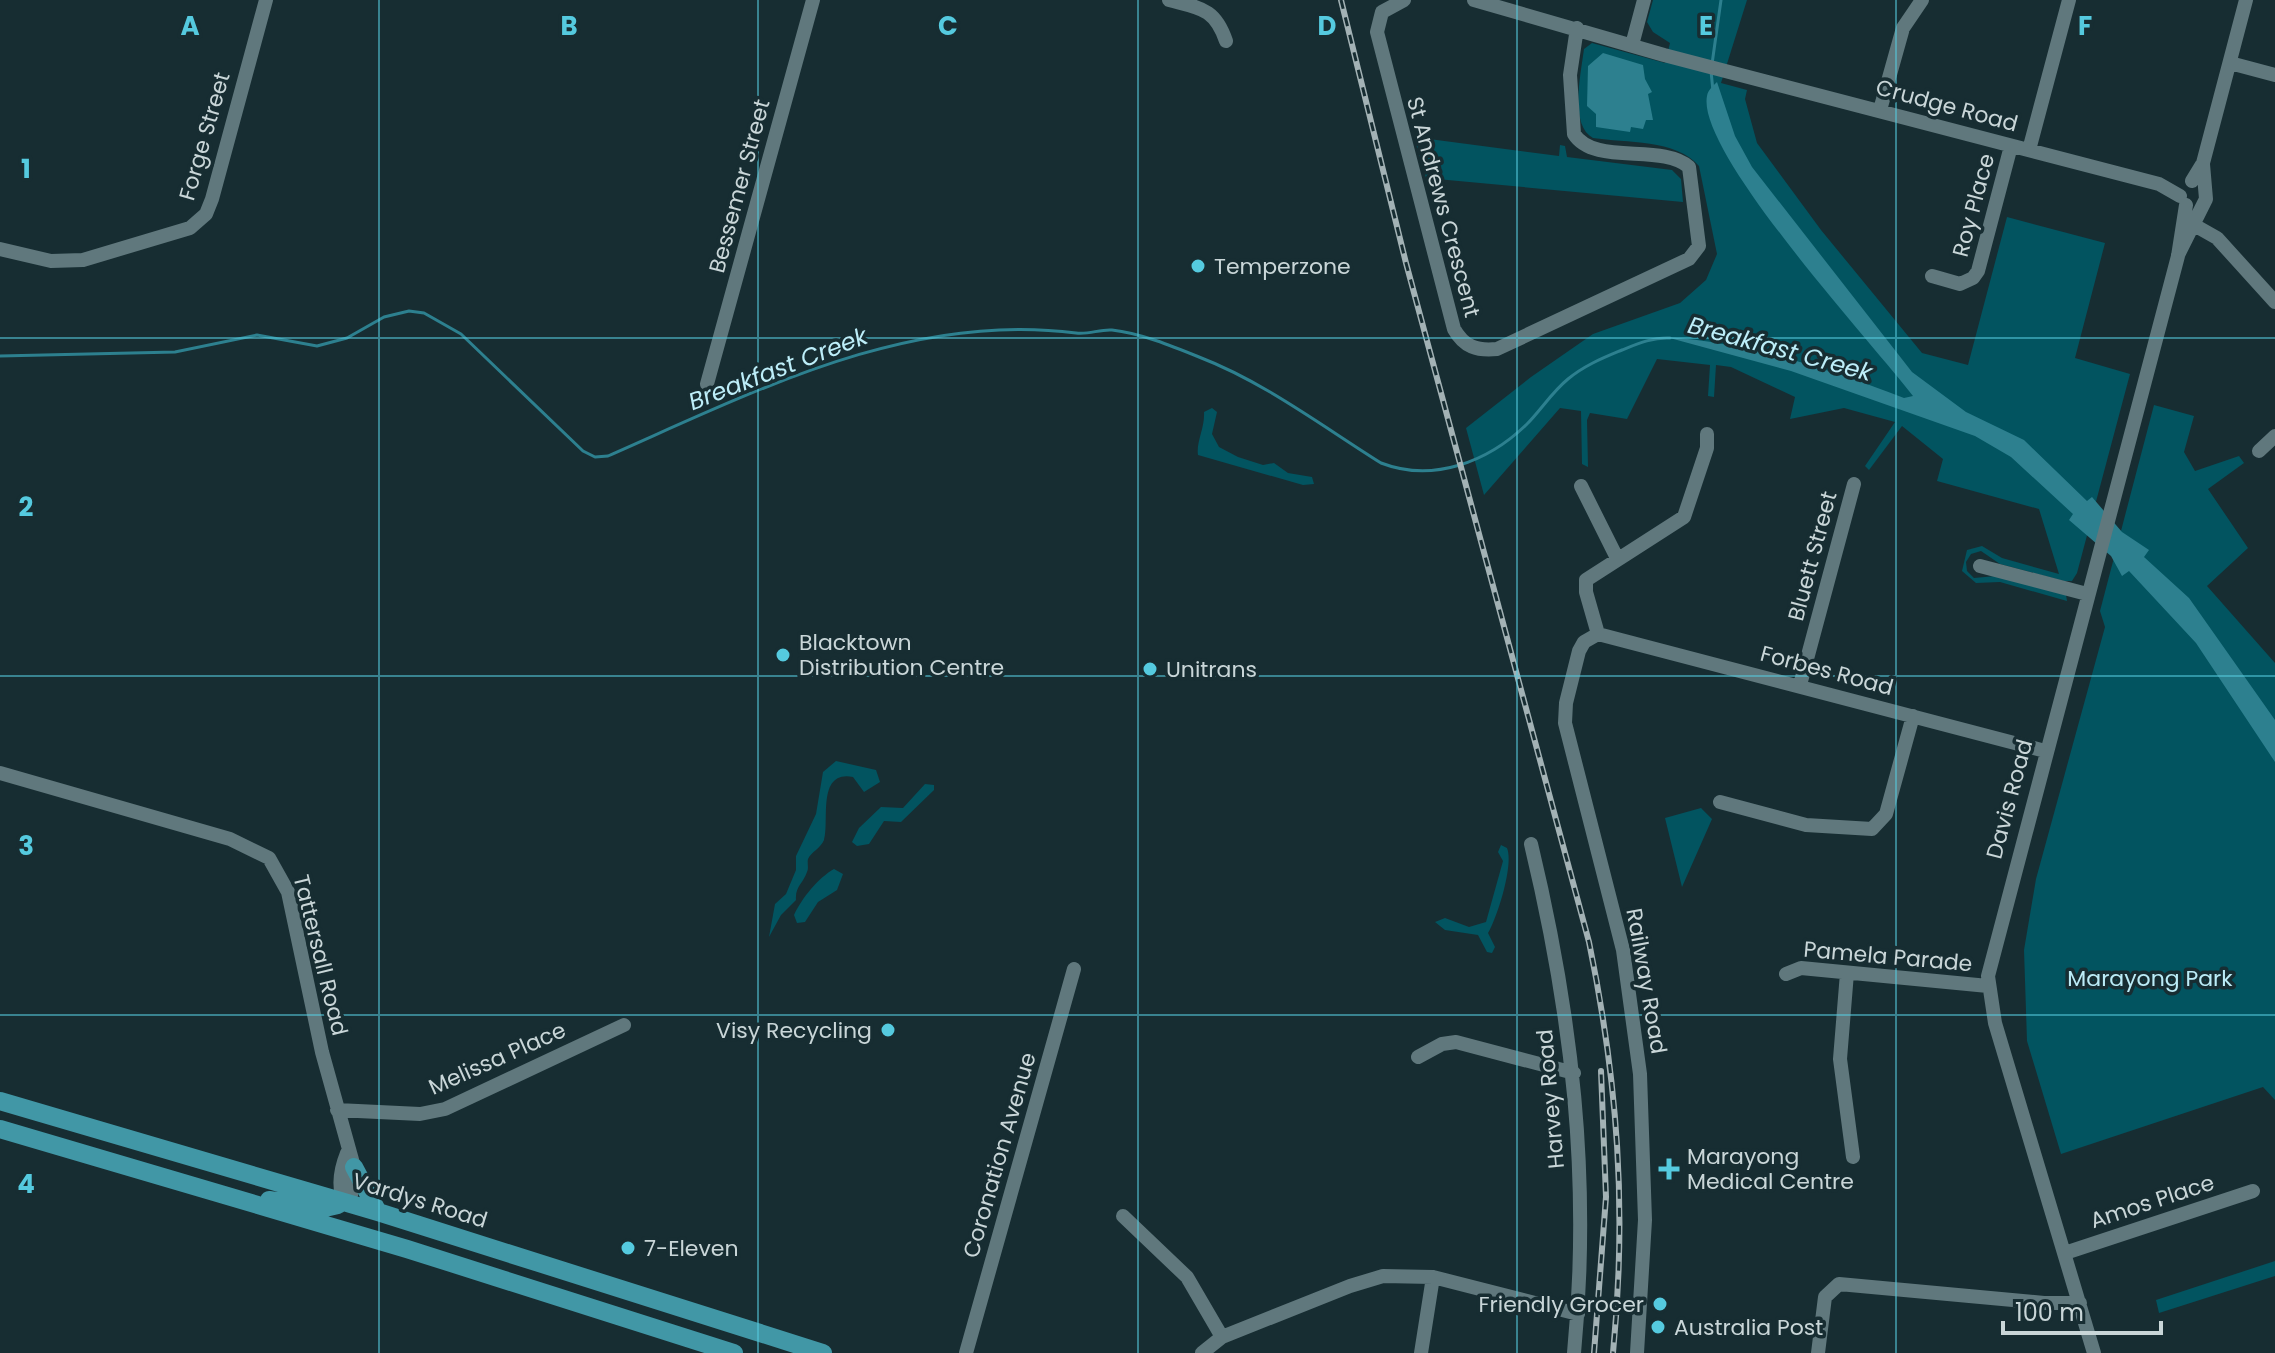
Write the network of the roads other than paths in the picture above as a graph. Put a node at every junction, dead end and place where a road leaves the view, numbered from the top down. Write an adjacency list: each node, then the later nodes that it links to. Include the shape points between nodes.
1 (266, 0): 20 (street, Forge Street, via 212,199 198,223 76,262 46,261)
2 (813, 0): 24 (street, Bessemer Street)
3 (1169, 0): 11 (street, via 1203,9 1219,20)
4 (1404, 0): 10 (street, St Andrews Crescent, via 1382,12 1377,32 1454,329 1475,349 1497,349 1689,259 1699,246 1689,167 1675,159 1591,148 1574,134 1570,75)
5 (1474, 0): 10 (street, Crudge Road)
6 (1644, 0): 12 (street)
7 (1922, 0): 15 (street, via 1903,28)
8 (2069, 0): 17 (street)
9 (2246, 0): 13 (street, Davis Road)
10 (1577, 28): 12 (street, Crudge Road)
11 (1226, 41)
12 (1632, 45): 15 (street, Crudge Road)
13 (2230, 63): 14 (street); 18 (street, Davis Road)
14 (2275, 75)
15 (1880, 110): 16 (street, Crudge Road)
16 (2011, 146): 17 (street, Crudge Road); 22 (street, Roy Place, via 1978,271 1960,284)
17 (2029, 150): 18 (street, Crudge Road)
18 (2191, 193): 19 (street, Davis Road); 21 (street, Davis Road)
19 (2194, 225): 21 (street, Davis Road); 23 (street, via 2217,238)
20 (0, 249)
21 (2178, 256): 32 (street, Davis Road)
22 (1932, 276)
23 (2275, 302)
24 (707, 384)
25 (1707, 434): 30 (street, via 1684,517)
26 (2275, 436): 27 (street)
27 (2259, 451)
28 (1854, 484): 34 (street, Bluett Street)
29 (1581, 486): 30 (street)
30 (1617, 558): 33 (street, via 1586,580)
31 (1980, 566): 32 (street)
32 (2087, 594): 36 (street, Davis Road)
33 (1598, 634): 34 (street, Forbes Road); 69 (street, Railway Road, via 1579,651 1565,713 1623,950 1640,1074 1645,1220)
34 (1800, 685): 35 (street, Forbes Road)
35 (1913, 716): 36 (street, Forbes Road); 38 (street, via 1886,814 1872,829 1806,825)
36 (2045, 751): 43 (street, Davis Road, via 1992,948)
37 (0, 773): 48 (street, Tattersall Road, via 230,839 269,858 288,892)
38 (1720, 802)
39 (1531, 844): 46 (street, Harvey Road, via 1553,935)
40 (1074, 969): 65 (street, Coronation Avenue)
41 (1847, 973): 42 (street, Pamela Parade, via 1801,968); 43 (street, Pamela Parade); 50 (street, via 1840,1059)
42 (1786, 974)
43 (1988, 986): 58 (street, Davis Road)
44 (624, 1025): 48 (street, Melissa Place, via 445,1109 420,1114)
45 (1418, 1057): 46 (street, via 1456,1042)
46 (1574, 1073): 61 (street, Harvey Road)
47 (0, 1101): 54 (main road, Vardys Road)
48 (337, 1110): 51 (street, Tattersall Road)
49 (0, 1129): 53 (main road)
50 (1853, 1157)
51 (350, 1160): 54 (street, Tattersall Road, via 340,1193); 55 (main road)
52 (2253, 1191): 58 (street, Amos Place)
53 (212, 1193): 54 (main road, via 325,1208); 57 (main road)
54 (345, 1202): 55 (main road, Vardys Road); 57 (main road, via 359,1223)
55 (378, 1212): 64 (main road, Vardys Road)
56 (1123, 1216): 62 (street, via 1187,1277)
57 (407, 1249): 63 (main road)
58 (2065, 1253): 60 (street, Davis Road)
59 (1433, 1277): 61 (street); 62 (street, via 1366,1280); 67 (street)
60 (2080, 1303): 70 (street, via 1839,1284 1825,1297); 71 (street, Davis Road)
61 (1578, 1314): 68 (street, Harvey Road)
62 (1222, 1337): 66 (street)
63 (734, 1353)
64 (823, 1353)
65 (966, 1353)
66 (1202, 1353)
67 (1421, 1353)
68 (1574, 1353)
69 (1637, 1353)
70 (1818, 1353)
71 (2094, 1353)

